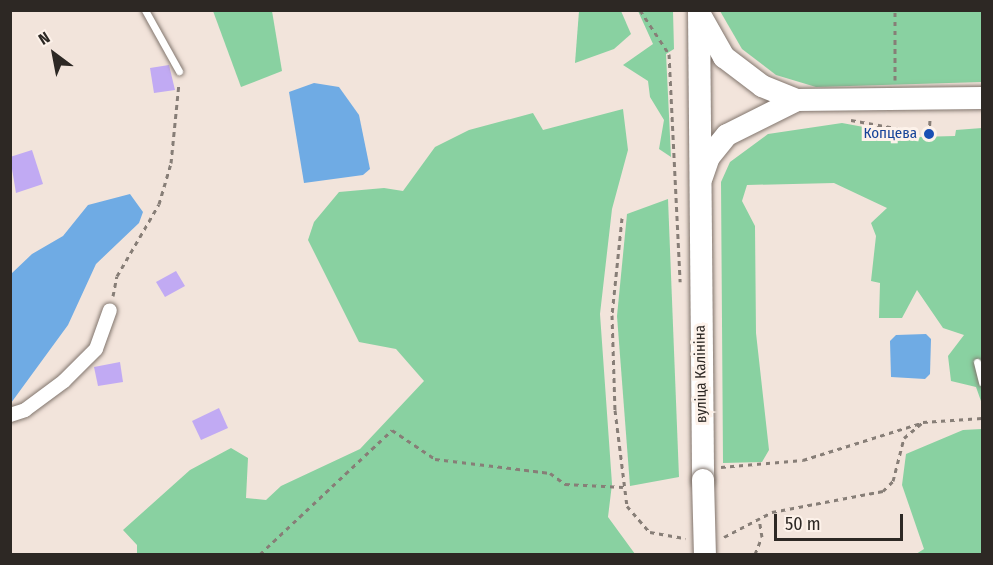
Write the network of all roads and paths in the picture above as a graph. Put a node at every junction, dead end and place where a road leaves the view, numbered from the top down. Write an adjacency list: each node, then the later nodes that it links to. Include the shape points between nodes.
1 (145, 10): 5 (lane)
2 (640, 10): 12 (path, via 669,54)
3 (895, 10): 7 (path)
4 (699, 11): 8 (main road, via 724,57 762,87); 12 (main road, вуліца Калініна)
5 (179, 71): 14 (path, via 171,163 159,204 117,276)
6 (982, 98): 7 (main road)
7 (895, 99): 8 (main road); 10 (path)
8 (796, 100): 12 (main road, вуліца Калініна, via 727,135)
9 (842, 119): 10 (path)
10 (896, 129): 11 (path)
11 (929, 134)
12 (686, 195): 23 (main road, вуліца Калініна, bridge)
13 (622, 218): 21 (path, via 612,315)
14 (110, 310): 17 (street, via 96,349 64,381 25,410)
15 (977, 363): 16 (lane)
16 (982, 382)
17 (10, 415)
18 (982, 418): 19 (path)
19 (923, 422): 20 (path, via 803,460); 22 (path, via 904,438 893,481 883,491 772,512)
20 (723, 467)
21 (623, 487): 23 (path, via 627,506 650,532); 24 (path, via 565,484 550,473 435,459 392,430)
22 (759, 519): 23 (path, via 728,537); 25 (path, via 762,537)
23 (704, 543)
24 (260, 555)
25 (755, 555)

